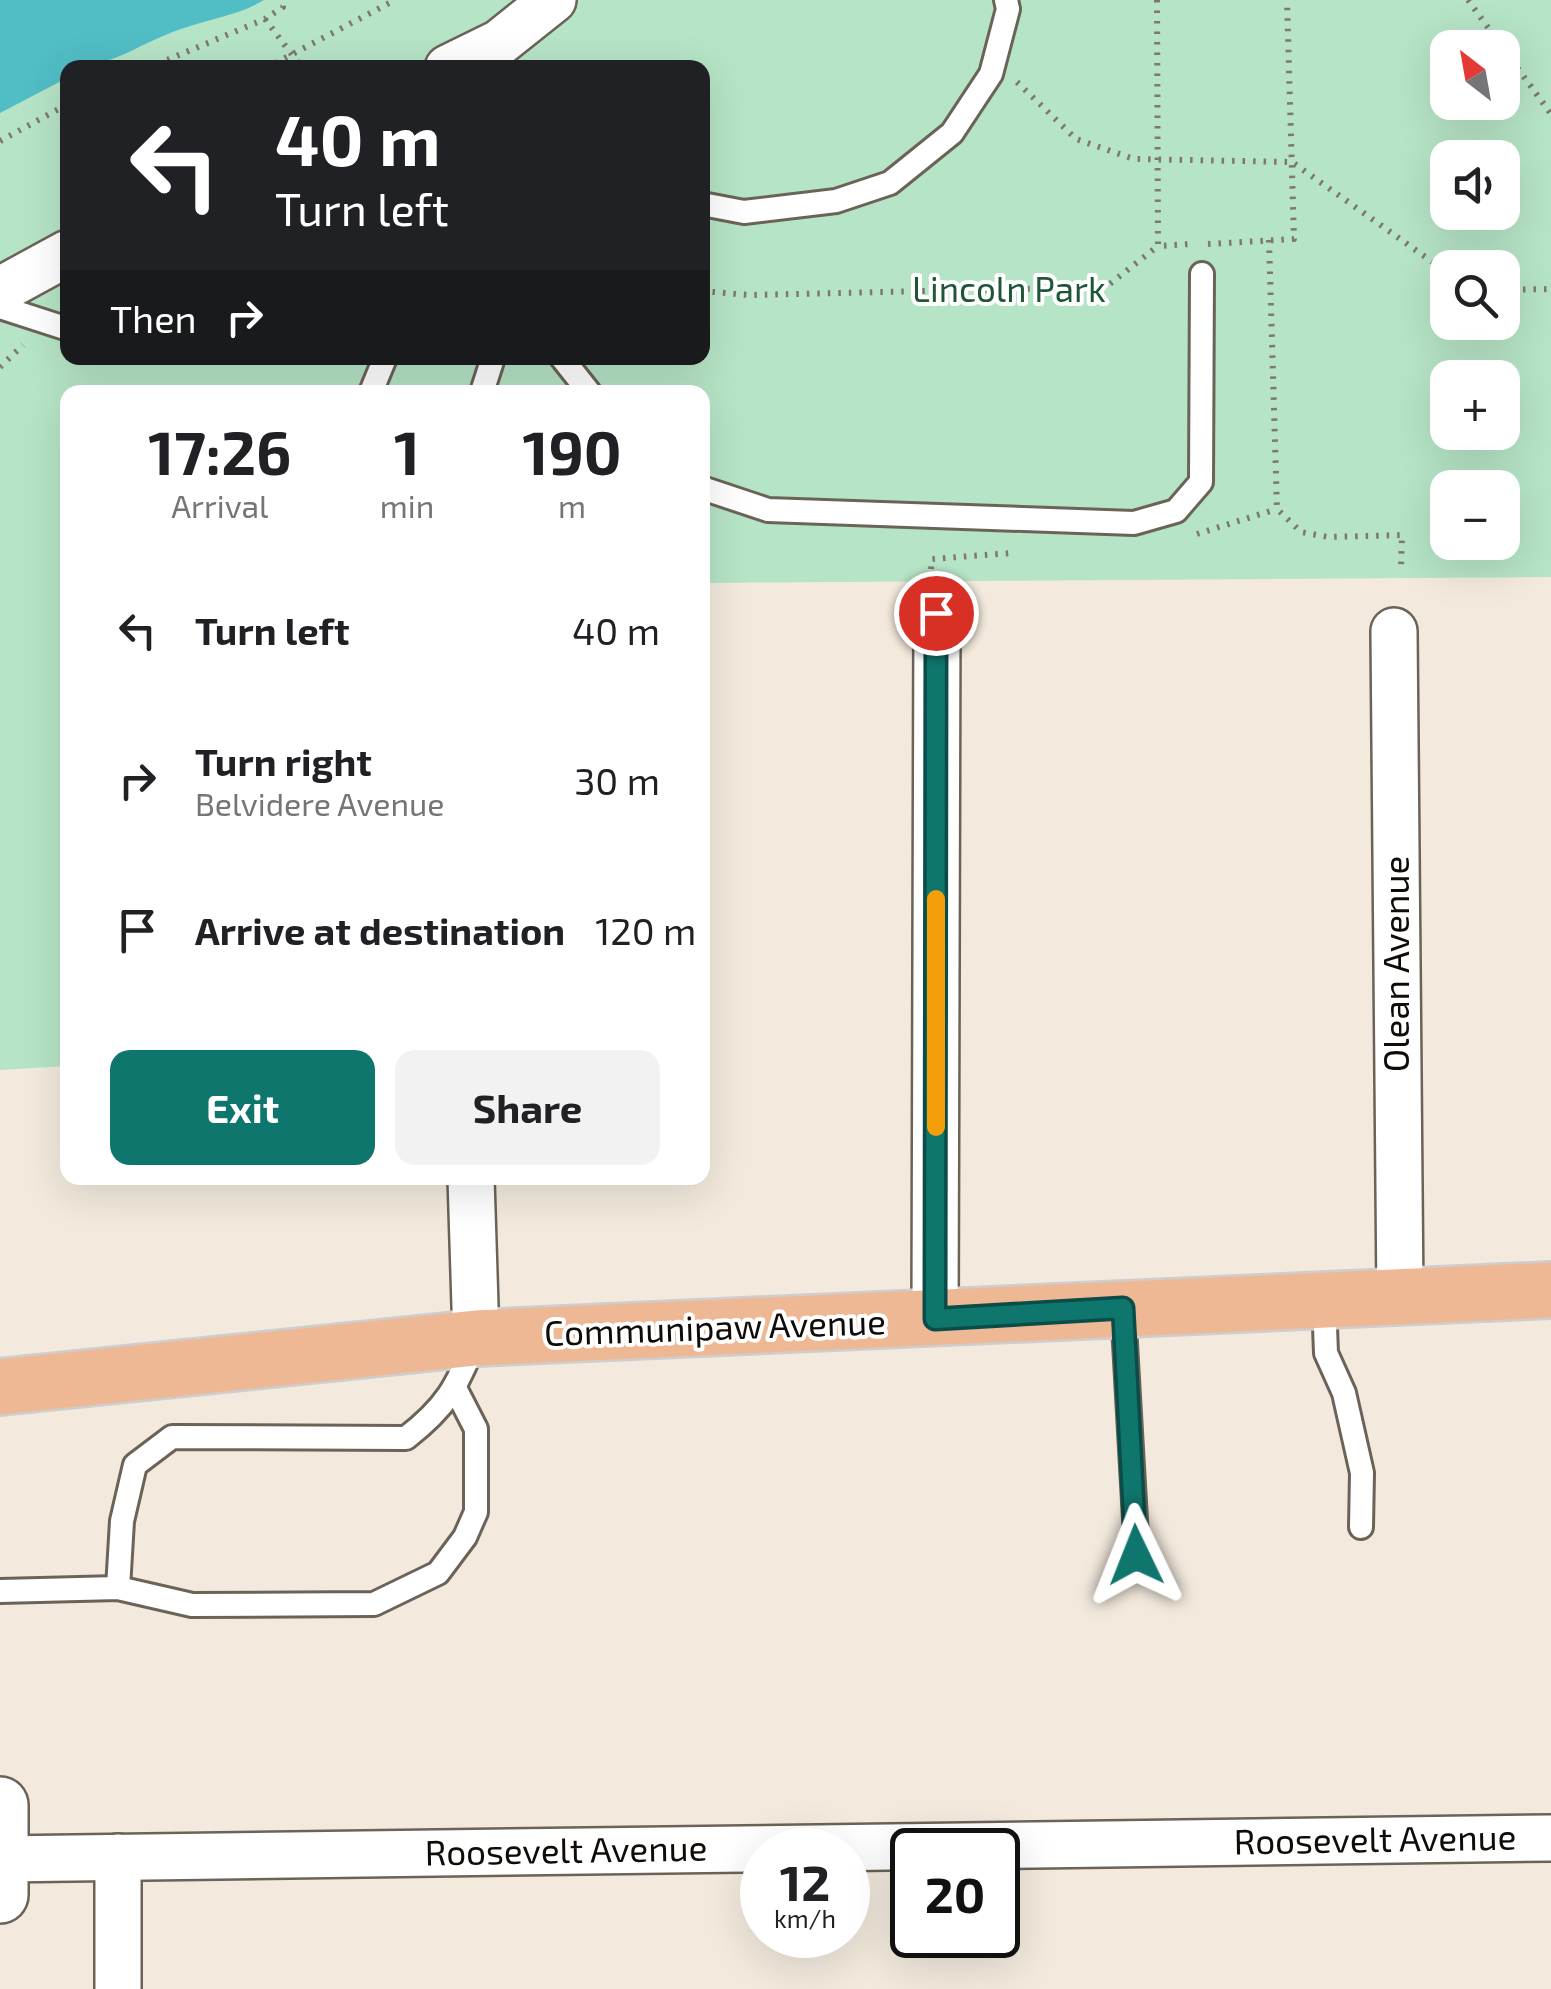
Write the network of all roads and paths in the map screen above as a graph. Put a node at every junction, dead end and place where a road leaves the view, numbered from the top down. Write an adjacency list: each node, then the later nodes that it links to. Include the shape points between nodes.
1 (281, 0): 8 (path, via 283,7)
2 (395, 0): 9 (path)
3 (553, 0): 13 (street)
4 (1006, 0): 14 (lane)
5 (1158, 0): 18 (path)
6 (1287, 0): 19 (path)
7 (1468, 0): 16 (path)
8 (265, 20): 9 (path); 10 (path)
9 (295, 54): 11 (path); 12 (path)
10 (168, 60)
11 (283, 60)
12 (298, 60)
13 (468, 60)
14 (995, 60): 18 (path, via 1076,139); 20 (lane, via 952,133 890,183 836,202 744,212)
15 (60, 108): 17 (path)
16 (1551, 114)
17 (0, 141)
18 (1157, 160): 19 (path); 22 (path)
19 (1292, 162): 21 (path, via 1294,239); 24 (path)
20 (710, 206)
21 (1269, 240): 22 (path); 35 (path, via 1277,509 1302,532 1402,536)
22 (1158, 246): 29 (path, via 1106,287)
23 (60, 257): 27 (street)
24 (1430, 260)
25 (1202, 274): 34 (lane, via 1201,482 1176,511 1134,523 768,510)
26 (1551, 289): 28 (path)
27 (0, 290)
28 (1520, 290)
29 (710, 291)
30 (0, 307): 31 (lane)
31 (60, 326)
32 (568, 365): 33 (lane)
33 (583, 385)
34 (710, 491)
35 (1401, 569)
36 (936, 613): 43 (street)
37 (1394, 631): 40 (street, Olean Avenue)
38 (471, 1185): 44 (street)
39 (1551, 1290): 40 (main road, Communipaw Avenue)
40 (1400, 1298): 41 (main road, Communipaw Avenue)
41 (1324, 1300): 42 (main road, Communipaw Avenue); 47 (lane, via 1326,1352 1344,1393 1362,1473)
42 (1123, 1308): 43 (main road, Communipaw Avenue); 48 (lane)
43 (935, 1319): 44 (main road, Communipaw Avenue)
44 (476, 1338): 45 (main road, Communipaw Avenue); 46 (lane)
45 (0, 1387)
46 (456, 1390): 49 (lane, via 406,1438 172,1437 135,1466 122,1521); 49 (lane, via 476,1429 476,1512 438,1573 374,1604 192,1605)
47 (1361, 1527)
48 (1136, 1555)
49 (118, 1588): 50 (lane)
50 (0, 1591)
51 (0, 1805): 54 (street)
52 (1551, 1838): 53 (street, Roosevelt Avenue)
53 (118, 1858): 54 (street, Roosevelt Avenue); 56 (street)
54 (1, 1859): 55 (street)
55 (0, 1896)
56 (118, 1989)

